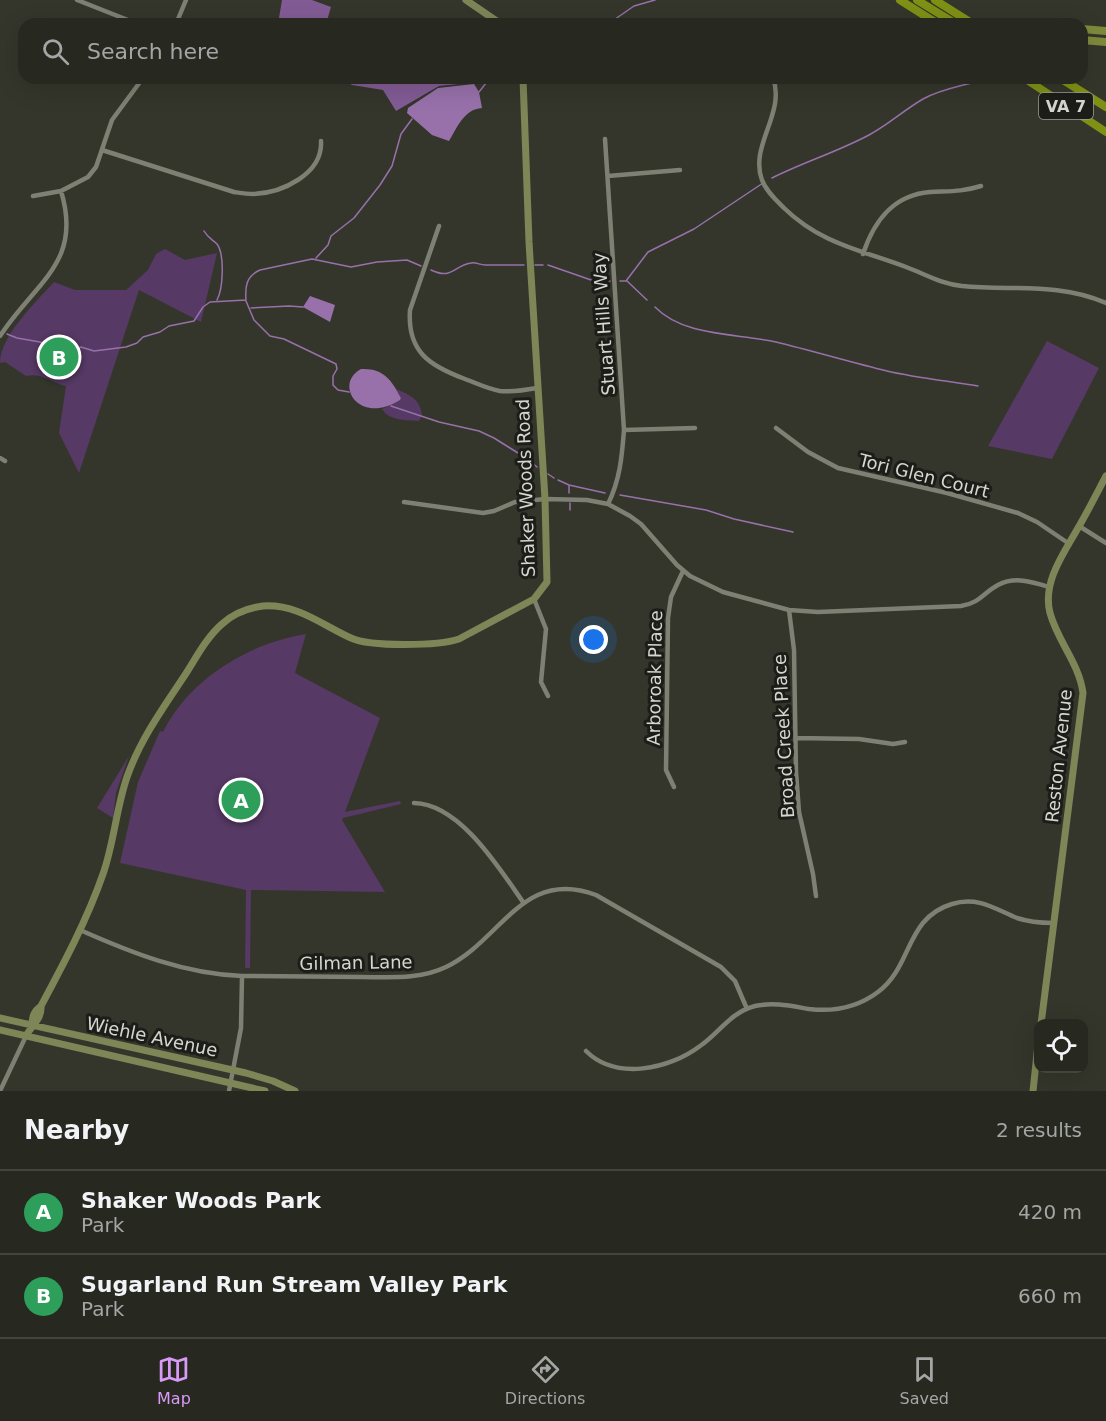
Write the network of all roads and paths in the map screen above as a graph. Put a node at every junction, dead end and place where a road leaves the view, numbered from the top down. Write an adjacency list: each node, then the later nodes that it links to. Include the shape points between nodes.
1 (77, 0): 7 (street)
2 (186, 0): 8 (street)
3 (466, 0): 9 (street)
4 (900, 0): 10 (highway)
5 (917, 0): 11 (highway)
6 (934, 0): 12 (highway)
7 (123, 18)
8 (178, 18)
9 (492, 18)
10 (928, 18)
11 (946, 18)
12 (962, 18)
13 (1088, 30): 14 (main road)
14 (1106, 31)
15 (1088, 40): 16 (main road)
16 (1106, 42)
17 (139, 84): 28 (street, via 112,120)
18 (523, 84): 38 (street, Shaker Woods Road)
19 (774, 84): 35 (street, via 776,98 759,155 761,179 797,221 830,241)
20 (1034, 84): 25 (highway, VA 7)
21 (1070, 84): 23 (highway, VA 7)
22 (1072, 84): 23 (highway)
23 (1076, 88): 24 (highway, VA 7)
24 (1106, 107)
25 (1106, 132)
26 (605, 139): 30 (street, Stuart Hills Way)
27 (321, 141): 28 (street, via 322,152 315,165 301,177 270,192 252,194 234,192)
28 (102, 150): 32 (street, via 88,177)
29 (680, 170): 30 (street)
30 (608, 176): 41 (street, Stuart Hills Way)
31 (981, 186): 35 (street, via 903,199 876,223)
32 (61, 191): 33 (street); 37 (street, via 68,215 64,249 53,270)
33 (33, 196)
34 (439, 226): 38 (street, via 410,310 415,345 431,364 475,383 501,391)
35 (863, 254): 36 (street, via 961,286 1055,289)
36 (1106, 303)
37 (0, 336)
38 (537, 388): 43 (street, Shaker Woods Road)
39 (695, 428): 41 (street)
40 (776, 428): 47 (street, Tori Glen Court, via 838,468 1018,513)
41 (624, 430): 45 (street, Stuart Hills Way, via 622,462)
42 (1106, 476): 46 (street, Reston Avenue)
43 (545, 499): 44 (street, via 515,502 486,513); 45 (street); 51 (street, Shaker Woods Road, via 547,576)
44 (404, 502)
45 (608, 504): 49 (street, via 641,524)
46 (1079, 526): 47 (street, Reston Avenue); 48 (street)
47 (1068, 543): 50 (street, Reston Avenue)
48 (1106, 543)
49 (683, 571): 52 (street, via 723,592); 56 (street, Arboroak Place, via 671,597 668,618 666,770)
50 (1049, 587): 52 (street, via 1012,580 998,585 980,600 961,606); 60 (street, Reston Avenue, via 1050,614 1078,671 1083,693)
51 (534, 599): 53 (street, via 546,629 541,682); 61 (street, Shaker Woods Road, via 459,639 434,644 359,641 305,613 283,607 250,609 223,623 156,718 132,762 111,848)
52 (789, 610): 54 (street, Broad Creek Place)
53 (548, 696)
54 (796, 738): 55 (street); 58 (street, Broad Creek Place, via 799,812)
55 (905, 742)
56 (674, 787)
57 (414, 802): 59 (street, via 435,806 470,834)
58 (816, 896)
59 (523, 902): 62 (street, Gilman Lane, via 468,953 435,972 407,977); 63 (street, Gilman Lane, via 557,889 596,895 721,967 735,981)
60 (1053, 923): 63 (street, via 1027,921 986,903 953,904 937,910 919,926 892,979 867,999 837,1009 773,1004); 65 (street, Reston Avenue)
61 (80, 930): 62 (street, Gilman Lane, via 153,960); 66 (street, Shaker Woods Road, via 36,1010)
62 (242, 976): 70 (street, via 241,1028)
63 (747, 1009): 69 (street, via 732,1017 700,1047 663,1065 615,1066)
64 (0, 1018): 66 (street, Wiehle Avenue)
65 (1041, 1019)
66 (32, 1026): 68 (street, Shaker Woods Road); 70 (street, Wiehle Avenue)
67 (0, 1030): 68 (street, Wiehle Avenue)
68 (26, 1036): 72 (street, Wiehle Avenue); 73 (street, Shaker Woods Road)
69 (586, 1051)
70 (234, 1070): 72 (street); 76 (street, Wiehle Avenue)
71 (1035, 1073): 77 (street)
72 (231, 1082): 74 (street); 75 (street, Wiehle Avenue)
73 (0, 1091)
74 (229, 1091)
75 (265, 1091)
76 (295, 1091)
77 (1033, 1091)

